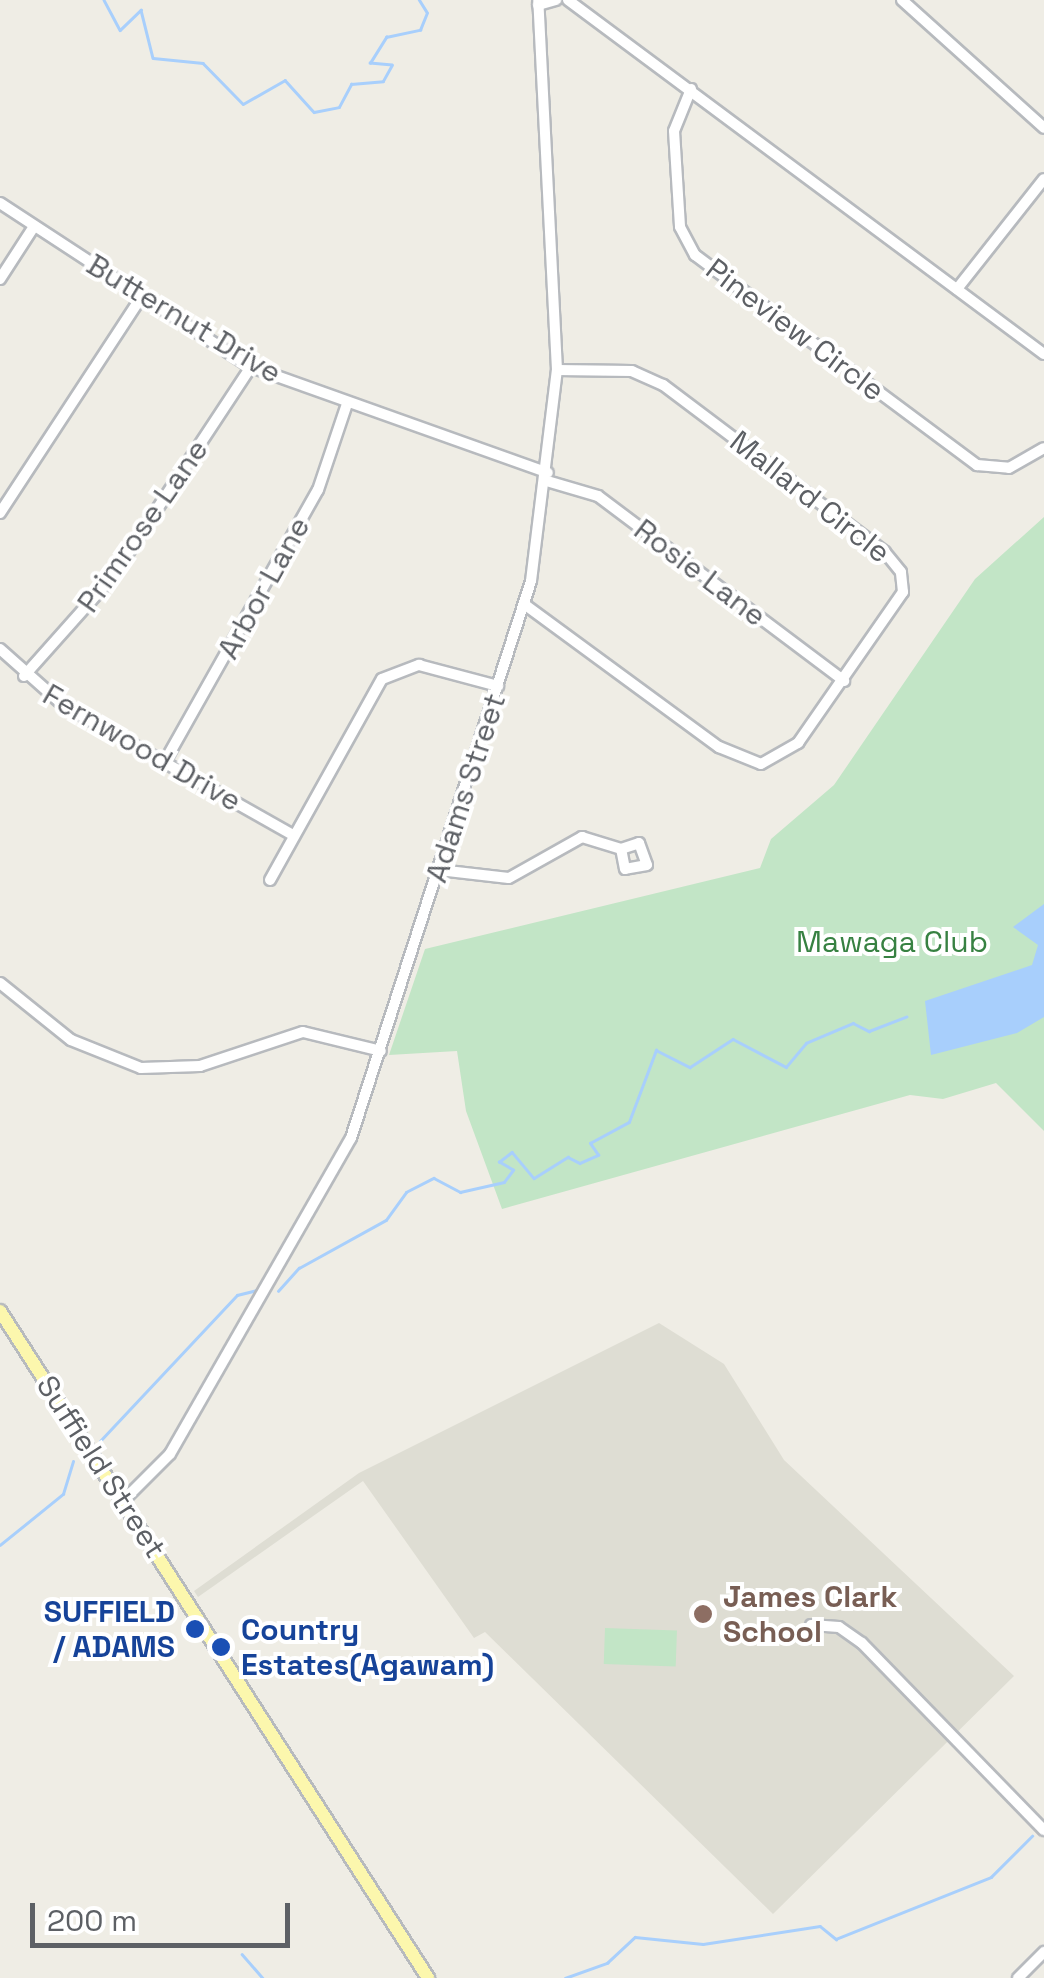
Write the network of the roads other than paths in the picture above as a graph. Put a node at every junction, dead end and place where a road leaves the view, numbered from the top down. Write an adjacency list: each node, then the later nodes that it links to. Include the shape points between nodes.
1 (556, 0): 4 (street)
2 (568, 0): 5 (street)
3 (902, 0): 6 (street)
4 (538, 2): 15 (street, Adams Street)
5 (690, 89): 11 (street); 17 (street, Pineview Circle, via 674,131 680,227 695,254 978,466 1013,466)
6 (1044, 128)
7 (1044, 179): 11 (street)
8 (0, 204): 9 (street, Butternut Drive)
9 (33, 228): 10 (street); 12 (street, Butternut Drive)
10 (0, 279)
11 (957, 288): 13 (street)
12 (142, 296): 14 (street, Butternut Drive); 19 (street)
13 (1044, 354)
14 (251, 366): 16 (street, Butternut Drive); 22 (street, Primrose Lane, via 113,576)
15 (556, 370): 18 (street, Adams Street); 23 (street, Mallard Circle, via 653,379 892,558 902,577 901,602)
16 (346, 404): 18 (street, Butternut Drive); 25 (street, Arbor Lane, via 318,490)
17 (1044, 448)
18 (548, 477): 20 (street, Adams Street); 23 (street, Rosie Lane, via 598,496)
19 (0, 513)
20 (524, 604): 23 (street, Mallard Circle, via 719,747 756,764 788,753); 24 (street, Adams Street)
21 (0, 650): 22 (street, Fernwood Drive)
22 (24, 676): 25 (street, Fernwood Drive)
23 (844, 681)
24 (498, 686): 26 (street, via 426,666 388,674 362,703); 28 (street, Adams Street)
25 (164, 763): 26 (street, Fernwood Drive)
26 (294, 835): 29 (street)
27 (622, 850): 28 (street, via 576,837 508,878)
28 (440, 870): 31 (street, Adams Street)
29 (270, 880)
30 (0, 983): 31 (street, via 71,1040 141,1068 200,1066 303,1032)
31 (382, 1051): 33 (street, Adams Street, via 315,1210 170,1454)
32 (0, 1311): 33 (main road, Suffield Street)
33 (123, 1502): 37 (main road, Suffield Street)
34 (811, 1625): 35 (street, via 839,1628 862,1643)
35 (1044, 1830)
36 (1044, 1952): 38 (street)
37 (428, 1978)
38 (1018, 1978)

